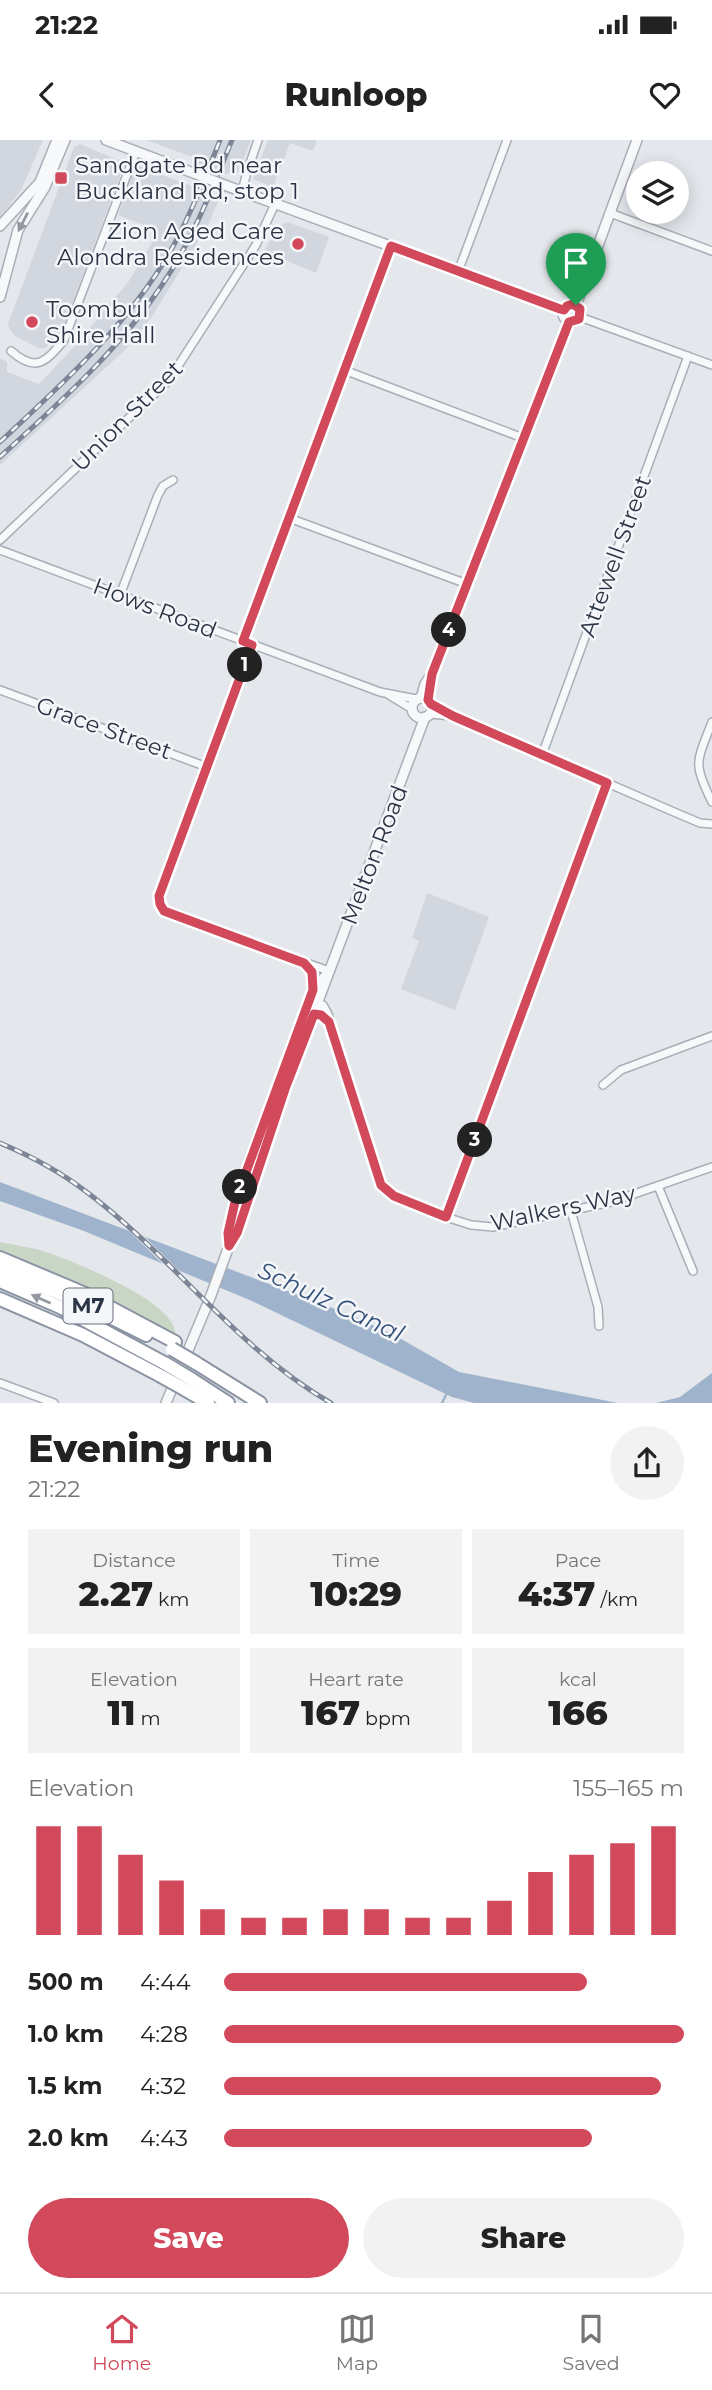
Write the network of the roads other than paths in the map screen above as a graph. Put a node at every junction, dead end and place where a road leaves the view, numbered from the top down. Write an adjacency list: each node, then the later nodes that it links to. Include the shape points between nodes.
1 (57, 140): 11 (street, via 40,183)
2 (65, 140): 15 (street, one-way to 15, via 45,187 18,230)
3 (106, 140): 7 (street)
4 (258, 140): 8 (street)
5 (506, 140): 14 (street)
6 (637, 140): 10 (street)
7 (136, 151): 8 (street, bridge); 20 (street, via 64,340 38,364)
8 (242, 191): 9 (street)
9 (275, 204): 12 (street); 27 (street, Union Street, via 256,245 169,380)
10 (610, 213): 13 (street); 16 (street)
11 (1, 225)
12 (391, 246): 14 (street); 23 (street)
13 (712, 251)
14 (457, 272): 17 (street)
15 (0, 297)
16 (576, 305): 17 (street); 18 (street)
17 (564, 310): 19 (street)
18 (580, 317): 19 (street); 21 (street)
19 (569, 322): 24 (street, Melton Road)
20 (10, 351)
21 (688, 356): 22 (street); 36 (street, Attewell Street)
22 (712, 365)
23 (344, 370): 24 (street); 26 (street)
24 (523, 438): 29 (street, Melton Road)
25 (173, 480): 30 (street, via 158,495)
26 (289, 518): 29 (street); 31 (street)
27 (0, 540)
28 (0, 550): 30 (street, Hows Road)
29 (467, 584): 34 (street, Melton Road, via 425,684)
30 (120, 595): 31 (street, Hows Road)
31 (243, 641): 32 (street, Hows Road)
32 (252, 645): 34 (street, Hows Road); 37 (street)
33 (0, 690): 37 (street, Grace Street)
34 (422, 707): 36 (street, Hows Road); 42 (street, Melton Road, via 416,738)
35 (712, 722): 39 (street, via 698,765)
36 (542, 755): 38 (street, Hows Road)
37 (207, 767): 41 (street, via 161,888 160,904 167,913)
38 (607, 783): 40 (street, Hows Road); 52 (street)
39 (712, 802)
40 (712, 824)
41 (304, 963): 42 (street); 43 (street, via 312,972)
42 (329, 971): 43 (street, Melton Road); 44 (street, Melton Road)
43 (313, 990): 44 (street, Melton Road)
44 (313, 1002): 45 (street); 46 (street, Walkers Way, via 325,1008); 53 (street, via 241,1182)
45 (314, 1014): 46 (street); 53 (street)
46 (329, 1022): 52 (street, Walkers Way, via 381,1185 394,1196)
47 (712, 1036): 48 (street, via 621,1070)
48 (603, 1085)
49 (712, 1167): 50 (street, Walkers Way)
50 (658, 1186): 51 (street, Walkers Way); 56 (street)
51 (571, 1211): 52 (street, Walkers Way, via 493,1227); 59 (street, via 598,1307)
52 (446, 1217)
53 (229, 1246): 65 (street)
54 (0, 1258): 60 (highway, via 83,1293)
55 (0, 1269): 60 (highway, M7)
56 (693, 1271)
57 (0, 1281): 61 (highway, M7, one-way to 57, via 70,1312)
58 (0, 1299): 61 (highway)
59 (599, 1326)
60 (174, 1345): 68 (highway)
61 (164, 1370): 63 (highway, M7, bridge)
62 (0, 1383): 64 (street)
63 (188, 1385): 66 (highway); 67 (highway, M7)
64 (54, 1403)
65 (166, 1403)
66 (208, 1403)
67 (228, 1403)
68 (260, 1403)

